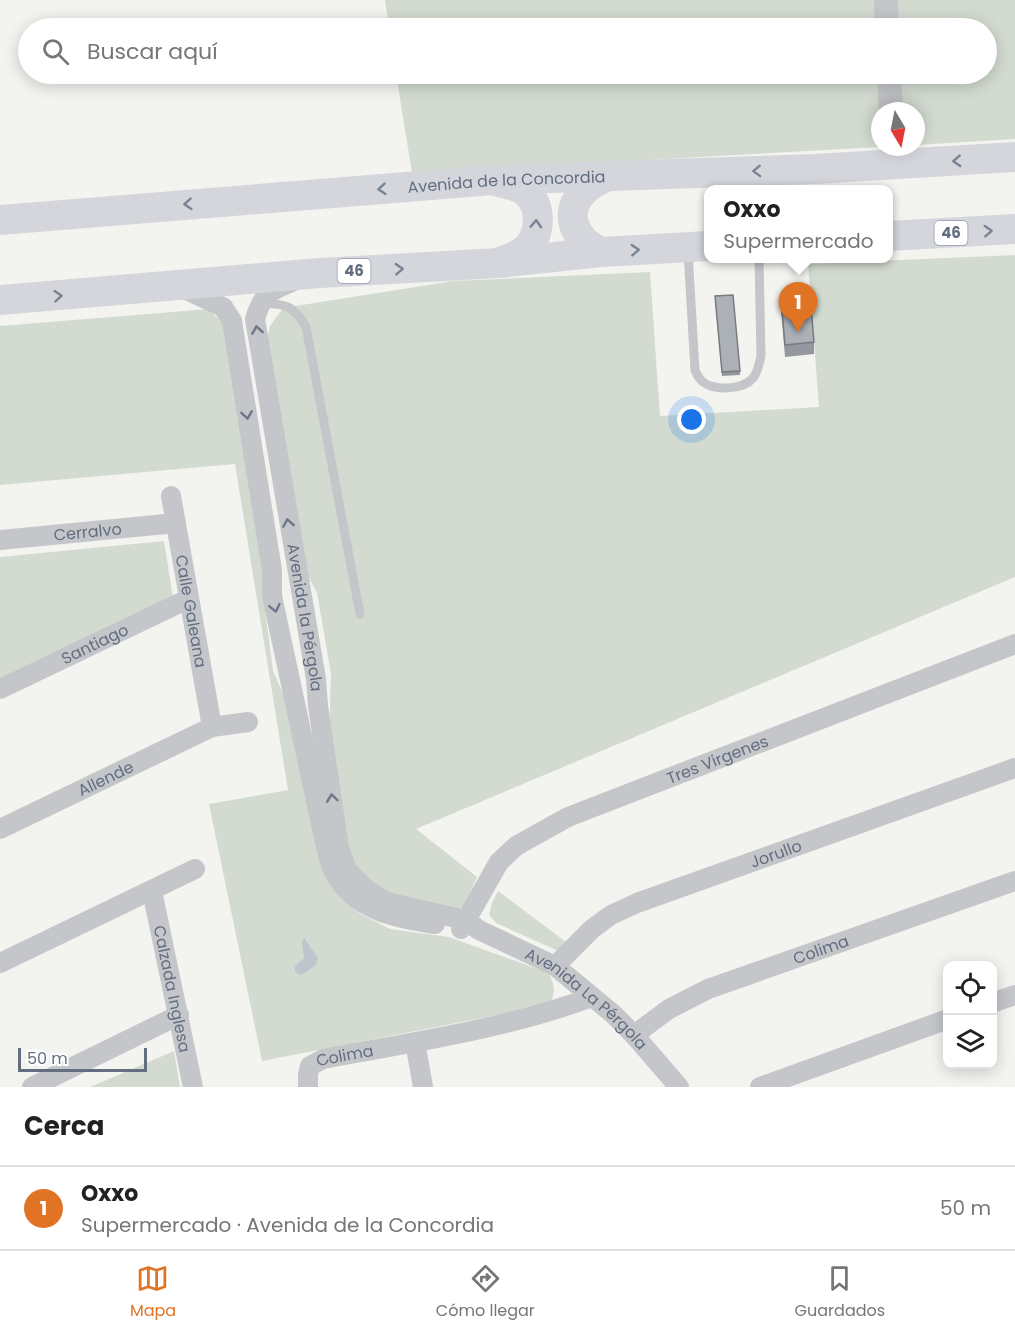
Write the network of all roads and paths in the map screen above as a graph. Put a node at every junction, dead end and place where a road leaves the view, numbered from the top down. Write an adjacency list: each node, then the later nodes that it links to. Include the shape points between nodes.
1 (886, 0): 2 (street)
2 (887, 18)
3 (890, 84): 4 (street)
4 (891, 102)
5 (893, 156): 6 (main road, Avenida de la Concordia, one-way to 5); 7 (main road, Avenida de la Concordia, one-way to 7)
6 (1015, 157)
7 (608, 176): 8 (main road, Avenida de la Concordia); 13 (main road, via 585,189 573,212 579,237)
8 (493, 180): 9 (main road, Avenida de la Concordia, one-way to 9); 14 (main road, one-way to 8, via 527,248 536,235 538,219 535,204 525,191)
9 (6, 215)
10 (1015, 229): 11 (main road, 46, one-way to 10)
11 (893, 236)
12 (698, 246): 13 (main road, 46, one-way to 12); 15 (lane, via 695,370 711,386 747,383 758,369)
13 (601, 252): 14 (main road, 46)
14 (499, 262): 16 (main road, 46, one-way to 14)
15 (759, 263)
16 (320, 273): 17 (main road, 46); 19 (street, via 269,292)
17 (177, 286): 18 (main road, 46, one-way to 17); 24 (street, Avenida la Pérgola, one-way to 24, via 223,307 232,321)
18 (0, 300)
19 (259, 303): 23 (street, Avenida la Pérgola, one-way to 19, via 255,319); 26 (lane, via 282,304 297,312 306,327)
20 (171, 496): 21 (street, Calle Galeana)
21 (176, 523): 22 (street, Cerralvo); 25 (street, Calle Galeana)
22 (0, 540)
23 (296, 567): 24 (street); 29 (street, Avenida la Pérgola)
24 (272, 570): 30 (street, Avenida la Pérgola, one-way to 30, via 273,596)
25 (188, 598): 28 (street, Santiago); 32 (street, Calle Galeana)
26 (360, 614)
27 (1015, 644): 38 (street, Tres Virgenes, via 568,817 516,846 500,862)
28 (0, 689)
29 (318, 706): 30 (street); 38 (street, Avenida la Pérgola, one-way to 29, via 387,902 367,890 347,870 339,848)
30 (296, 711): 38 (street, Avenida la Pérgola, via 324,838 334,873 346,889 386,915)
31 (248, 722): 32 (street, Allende)
32 (212, 728): 34 (street, Allende)
33 (1015, 768): 40 (street, Jorullo, via 638,903 592,929)
34 (0, 829)
35 (195, 869): 37 (street)
36 (1015, 881): 46 (street, Colima, via 708,989 669,1009)
37 (152, 891): 39 (street); 44 (street, Calzada Inglesa)
38 (468, 926): 40 (street, Avenida La Pérgola)
39 (0, 963)
40 (555, 966): 42 (street, Avenida La Pérgola)
41 (1015, 995): 43 (street)
42 (592, 997): 46 (street, Avenida La Pérgola); 47 (street, Colima, via 532,1016)
43 (997, 1002)
44 (179, 1015): 48 (street); 49 (street, Calzada Inglesa)
45 (943, 1021): 53 (street)
46 (634, 1035): 52 (street, Avenida La Pérgola)
47 (415, 1042): 50 (street, Colima, via 323,1059 310,1066); 51 (street)
48 (32, 1087)
49 (193, 1087)
50 (308, 1087)
51 (423, 1087)
52 (678, 1087)
53 (760, 1087)

